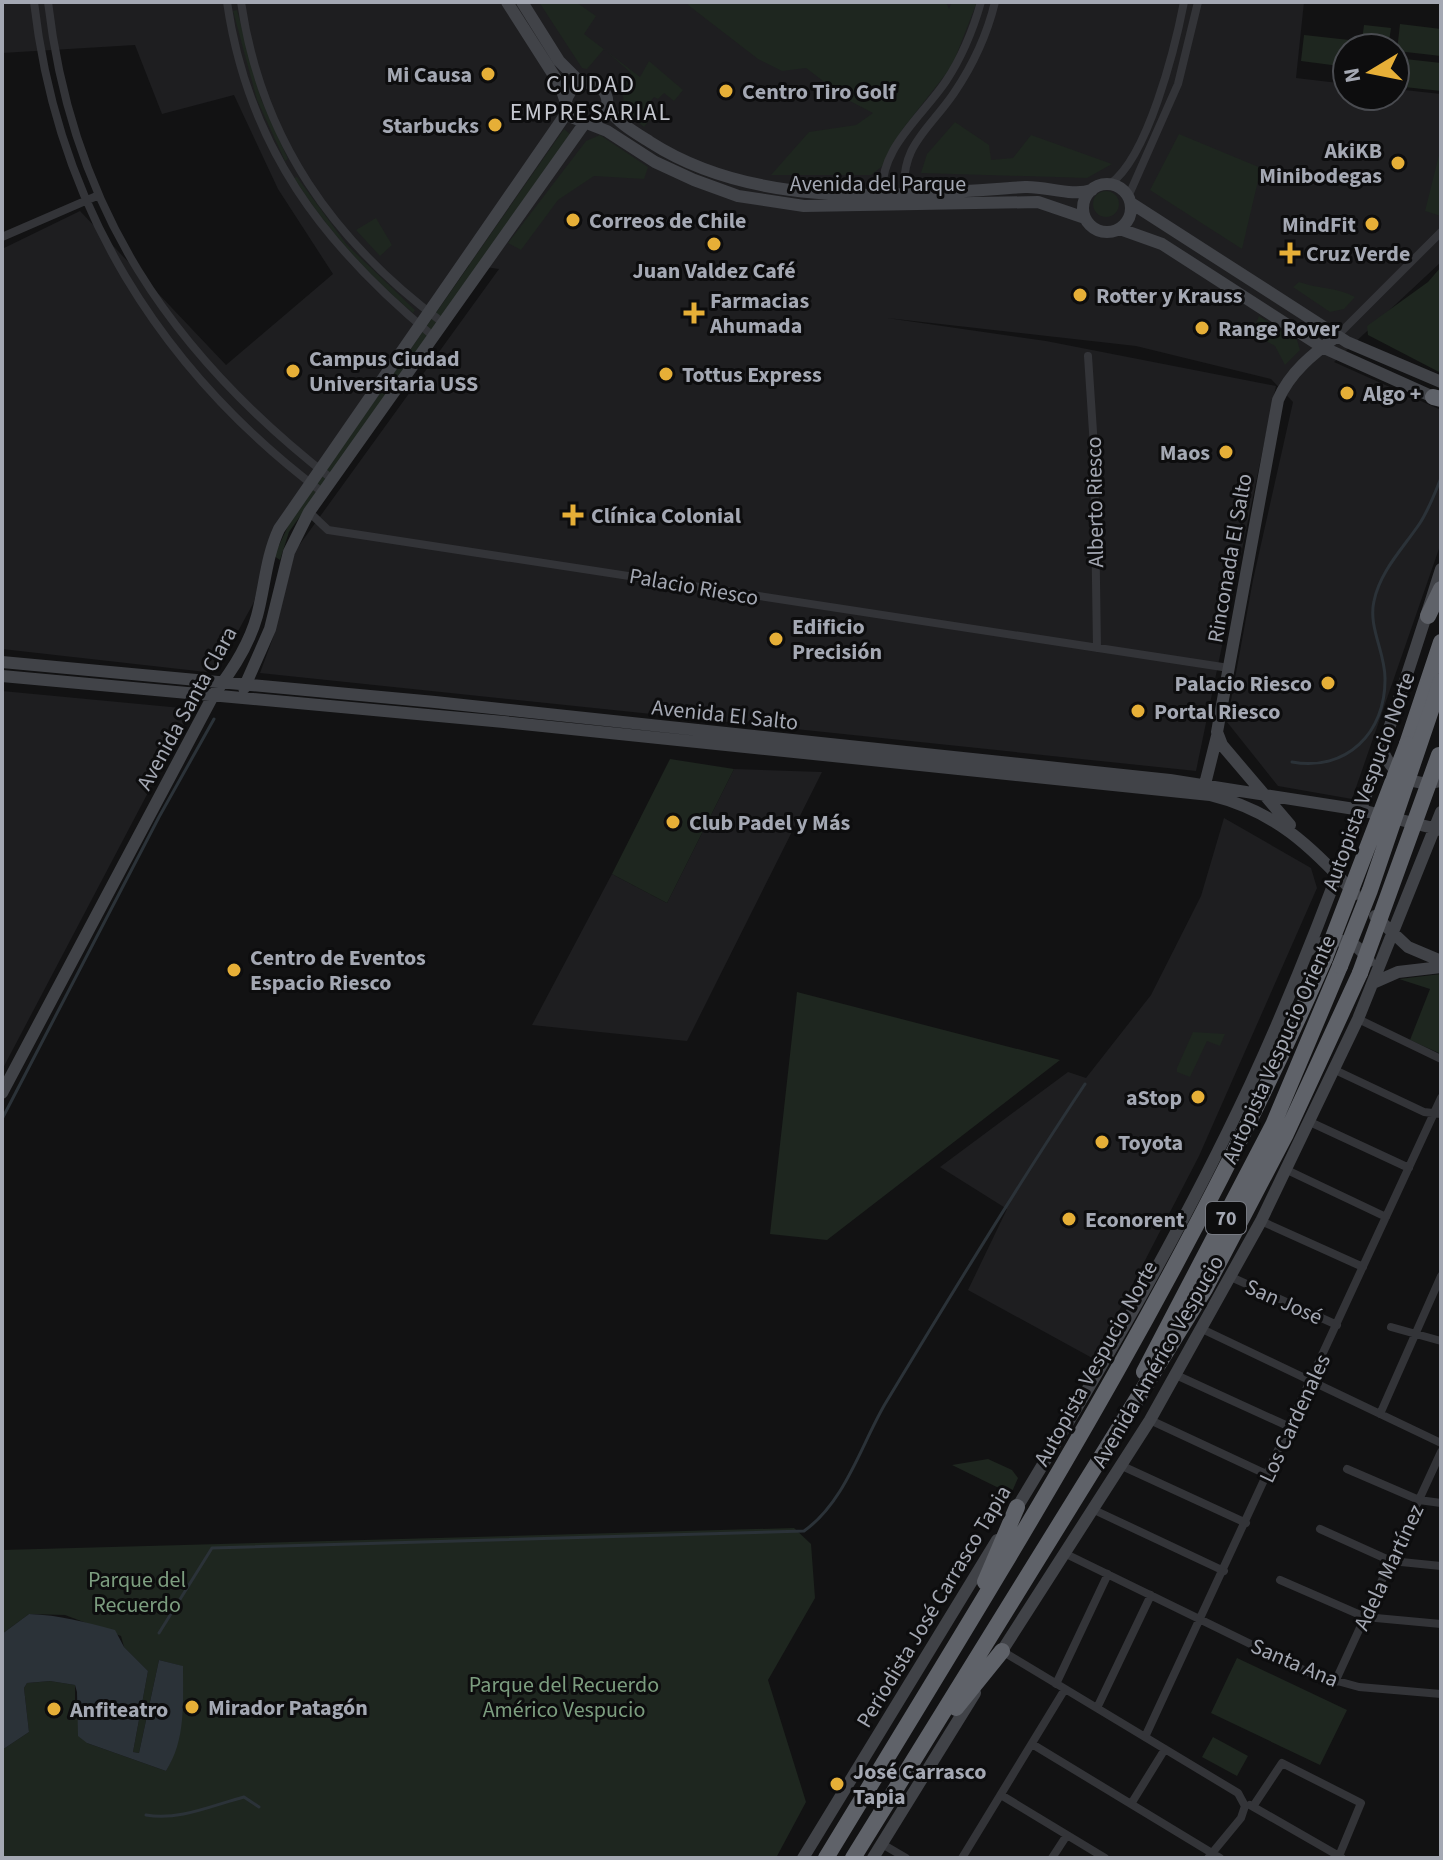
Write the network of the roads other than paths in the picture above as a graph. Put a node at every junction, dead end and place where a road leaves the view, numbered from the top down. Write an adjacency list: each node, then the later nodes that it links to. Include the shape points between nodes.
1 (34, 2): 14 (street)
2 (48, 2): 12 (street)
3 (507, 2): 18 (main road, via 560,85)
4 (522, 2): 17 (main road, via 559,61)
5 (981, 2): 11 (street)
6 (995, 2): 13 (street)
7 (1184, 2): 25 (street, via 1155,106 1124,170)
8 (1198, 2): 30 (street, via 1178,84)
9 (241, 4): 10 (street); 21 (street, via 257,73)
10 (228, 5): 22 (street, via 246,83)
11 (978, 13): 13 (street, via 982,21); 15 (street)
12 (50, 19): 14 (street, via 42,16); 27 (street, via 66,102)
13 (991, 19): 16 (street)
14 (37, 22): 31 (street, via 54,108)
15 (969, 38): 16 (street, via 978,35); 29 (street, via 946,81 900,139 883,178)
16 (981, 44): 28 (street, via 954,93 912,146 905,163)
17 (580, 82): 18 (main road, via 569,91); 19 (main road, via 599,85)
18 (567, 108): 20 (main road, via 576,121); 36 (main road, Avenida Santa Clara)
19 (608, 108): 20 (main road, via 601,119); 29 (main road, Avenida del Parque, via 660,149 732,180 782,191)
20 (587, 124): 29 (main road, Avenida del Parque, via 674,172 738,196 793,205); 37 (main road, Avenida Santa Clara)
21 (293, 159): 22 (street); 23 (street)
22 (282, 166): 24 (street)
23 (300, 173): 24 (street); 36 (street, via 355,247)
24 (289, 180): 38 (street, via 345,256)
25 (1110, 184): 26 (main road); 30 (main road, via 1121,188)
26 (1092, 190): 28 (main road, Avenida del Parque, via 1025,187); 32 (main road, via 1084,203)
27 (99, 195): 31 (street); 43 (street, via 148,288)
28 (905, 198): 29 (main road, Avenida del Parque); 32 (main road, Avenida del Parque, via 1038,202)
29 (884, 199)
30 (1129, 200): 33 (main road, via 1130,217); 40 (main road)
31 (86, 201): 35 (street); 44 (street, via 135,293)
32 (1085, 218): 33 (main road, via 1101,232)
33 (1120, 229): 41 (main road, via 1162,244)
34 (1441, 232): 40 (street)
35 (2, 237)
36 (429, 312): 37 (street); 38 (main road, Avenida Santa Clara)
37 (442, 322): 39 (main road, Avenida Santa Clara)
38 (421, 325): 39 (street); 48 (main road, Avenida Santa Clara)
39 (433, 336): 49 (main road, Avenida Santa Clara)
40 (1337, 336): 41 (main road, Rinconada El Salto); 47 (main road)
41 (1322, 347): 47 (main road); 59 (main road, Rinconada El Salto, via 1285,384 1278,400)
42 (1088, 356): 57 (street, Alberto Riesco)
43 (204, 363): 44 (street); 45 (street)
44 (193, 374): 46 (street)
45 (214, 374): 46 (street, via 205,377); 48 (street)
46 (203, 385): 50 (street)
47 (1439, 392)
48 (320, 470): 49 (street); 50 (main road, Avenida Santa Clara)
49 (332, 479): 51 (main road, Avenida Santa Clara)
50 (310, 483): 51 (street); 61 (main road, Avenida Santa Clara, via 275,538 255,622)
51 (322, 492): 52 (main road, Avenida Santa Clara)
52 (309, 512): 57 (street, Palacio Riesco, via 328,530); 63 (main road, Avenida Santa Clara, via 289,552 267,639)
53 (1441, 569): 55 (main road)
54 (1441, 589): 55 (highway)
55 (1428, 616): 67 (main road)
56 (1441, 642): 129 (highway, Autopista Vespucio Norte / 70, bridge, via 1325,958 1243,1135 1105,1396)
57 (1097, 648): 59 (street, Palacio Riesco)
58 (2, 662): 61 (main road, Avenida El Salto)
59 (1229, 668): 66 (main road, Rinconada El Salto)
60 (2, 676): 64 (main road, Avenida El Salto)
61 (225, 681): 63 (main road, Avenida El Salto); 64 (main road, Avenida Santa Clara)
62 (1441, 681): 109 (highway, Autopista Vespucio Oriente / 70, bridge, via 1370,890 1273,1125)
63 (246, 684): 65 (main road, Avenida Santa Clara); 70 (main road, Avenida El Salto)
64 (214, 694): 65 (main road, Avenida El Salto); 86 (main road, Avenida Santa Clara)
65 (240, 697): 75 (main road, Avenida El Salto, via 1186,792 1239,804)
66 (1217, 736): 70 (main road, Rinconada El Salto); 71 (main road)
67 (1382, 749): 69 (main road, via 1401,776 1421,784); 72 (main road)
68 (1440, 752): 82 (highway, bridge)
69 (1441, 781)
70 (1205, 784): 71 (main road, Avenida El Salto)
71 (1263, 795): 72 (main road, Avenida El Salto); 75 (main road)
72 (1361, 810): 74 (main road, Avenida El Salto); 76 (main road, Periodista José Carrasco Tapia)
73 (1441, 812): 74 (main road, Avenida Américo Vespucio)
74 (1438, 829): 78 (main road, Avenida Américo Vespucio)
75 (1302, 838): 76 (main road, Avenida El Salto)
76 (1336, 874): 77 (main road, Avenida El Salto); 80 (main road, Periodista José Carrasco Tapia)
77 (1371, 911): 78 (main road, via 1390,919); 79 (main road, Avenida El Salto)
78 (1402, 912): 79 (main road, Avenida Américo Vespucio)
79 (1393, 936): 81 (main road, Avenida El Salto); 82 (main road, Avenida Américo Vespucio)
80 (1304, 957): 82 (main road, via 1321,942 1349,942 1367,956); 115 (main road, Periodista José Carrasco Tapia, via 1206,1173 1115,1345)
81 (1441, 964): 82 (main road)
82 (1367, 978): 83 (main road, Avenida Américo Vespucio); 109 (highway, via 1233,1238)
83 (1358, 1019): 84 (street); 85 (main road, Avenida Américo Vespucio)
84 (1441, 1059)
85 (1335, 1070): 88 (street, via 1424,1112); 89 (main road, Avenida Américo Vespucio)
86 (2, 1093)
87 (1441, 1098): 88 (street, Los Cardenales)
88 (1438, 1113): 90 (street, Los Cardenales)
89 (1310, 1122): 90 (street); 91 (main road, Avenida Américo Vespucio)
90 (1409, 1168): 92 (street, Los Cardenales)
91 (1287, 1170): 92 (street); 93 (main road, Avenida Américo Vespucio)
92 (1386, 1217): 94 (street, Los Cardenales)
93 (1261, 1221): 94 (street); 96 (main road, Avenida Américo Vespucio)
94 (1363, 1267): 97 (street, Los Cardenales)
95 (1441, 1276): 100 (street)
96 (1231, 1277): 97 (street, San José); 99 (main road, Avenida Américo Vespucio)
97 (1337, 1325): 103 (street, Los Cardenales)
98 (1391, 1327): 100 (street)
99 (1202, 1329): 102 (main road, Avenida Américo Vespucio); 103 (street)
100 (1416, 1334): 101 (street); 104 (street)
101 (1441, 1341)
102 (1176, 1375): 105 (main road, Avenida Américo Vespucio); 106 (street)
103 (1311, 1381): 104 (street); 106 (street, Los Cardenales)
104 (1380, 1414): 107 (street)
105 (1150, 1420): 110 (main road, Avenida Américo Vespucio); 112 (street)
106 (1290, 1427): 112 (street, Los Cardenales)
107 (1441, 1443)
108 (1441, 1452): 113 (street, Adela Martínez)
109 (1100, 1463): 138 (highway, 70)
110 (1120, 1465): 116 (main road, Avenida Américo Vespucio); 117 (street)
111 (1347, 1469): 113 (street)
112 (1268, 1475): 117 (street, Los Cardenales)
113 (1419, 1500): 114 (street); 120 (street, Adela Martínez)
114 (1441, 1503)
115 (1017, 1507): 129 (highway); 146 (main road, Periodista José Carrasco Tapia)
116 (1092, 1509): 119 (main road, Avenida Américo Vespucio); 122 (street)
117 (1246, 1523): 122 (street, Los Cardenales)
118 (1320, 1529): 120 (street)
119 (1064, 1553): 123 (street, Santa Ana); 130 (main road, Avenida Américo Vespucio)
120 (1391, 1561): 121 (street); 126 (street, Adela Martínez)
121 (1441, 1566)
122 (1224, 1571): 127 (street, Los Cardenales)
123 (1108, 1574): 125 (street, Santa Ana); 132 (street)
124 (1280, 1580): 126 (street)
125 (1151, 1595): 127 (street, Santa Ana); 134 (street)
126 (1365, 1617): 128 (street); 131 (street, Adela Martínez)
127 (1202, 1619): 131 (street, Santa Ana); 135 (street, Los Cardenales)
128 (1441, 1624)
129 (965, 1629): 147 (highway, Autopista Vespucio Norte / 70)
130 (1002, 1651): 132 (street); 138 (highway); 143 (main road, Avenida Américo Vespucio)
131 (1335, 1682): 133 (street, Santa Ana)
132 (1061, 1686): 134 (street); 136 (street)
133 (1441, 1694)
134 (1097, 1708): 135 (street)
135 (1145, 1737): 137 (street)
136 (1032, 1744): 139 (street); 140 (street)
137 (1165, 1749): 140 (street); 141 (street)
138 (918, 1751): 148 (highway, 70)
139 (1001, 1795): 142 (street); 151 (street)
140 (1131, 1804): 144 (street)
141 (1250, 1805): 144 (street); 145 (street); 145 (street, via 1282,1763 1361,1803)
142 (1067, 1835): 152 (street); 153 (street)
143 (882, 1844): 149 (main road, Avenida Américo Vespucio); 150 (street)
144 (1213, 1856)
145 (1340, 1857)
146 (803, 1858)
147 (826, 1858)
148 (853, 1858)
149 (873, 1858)
150 (906, 1858)
151 (962, 1858)
152 (1052, 1858)
153 (1105, 1858)

